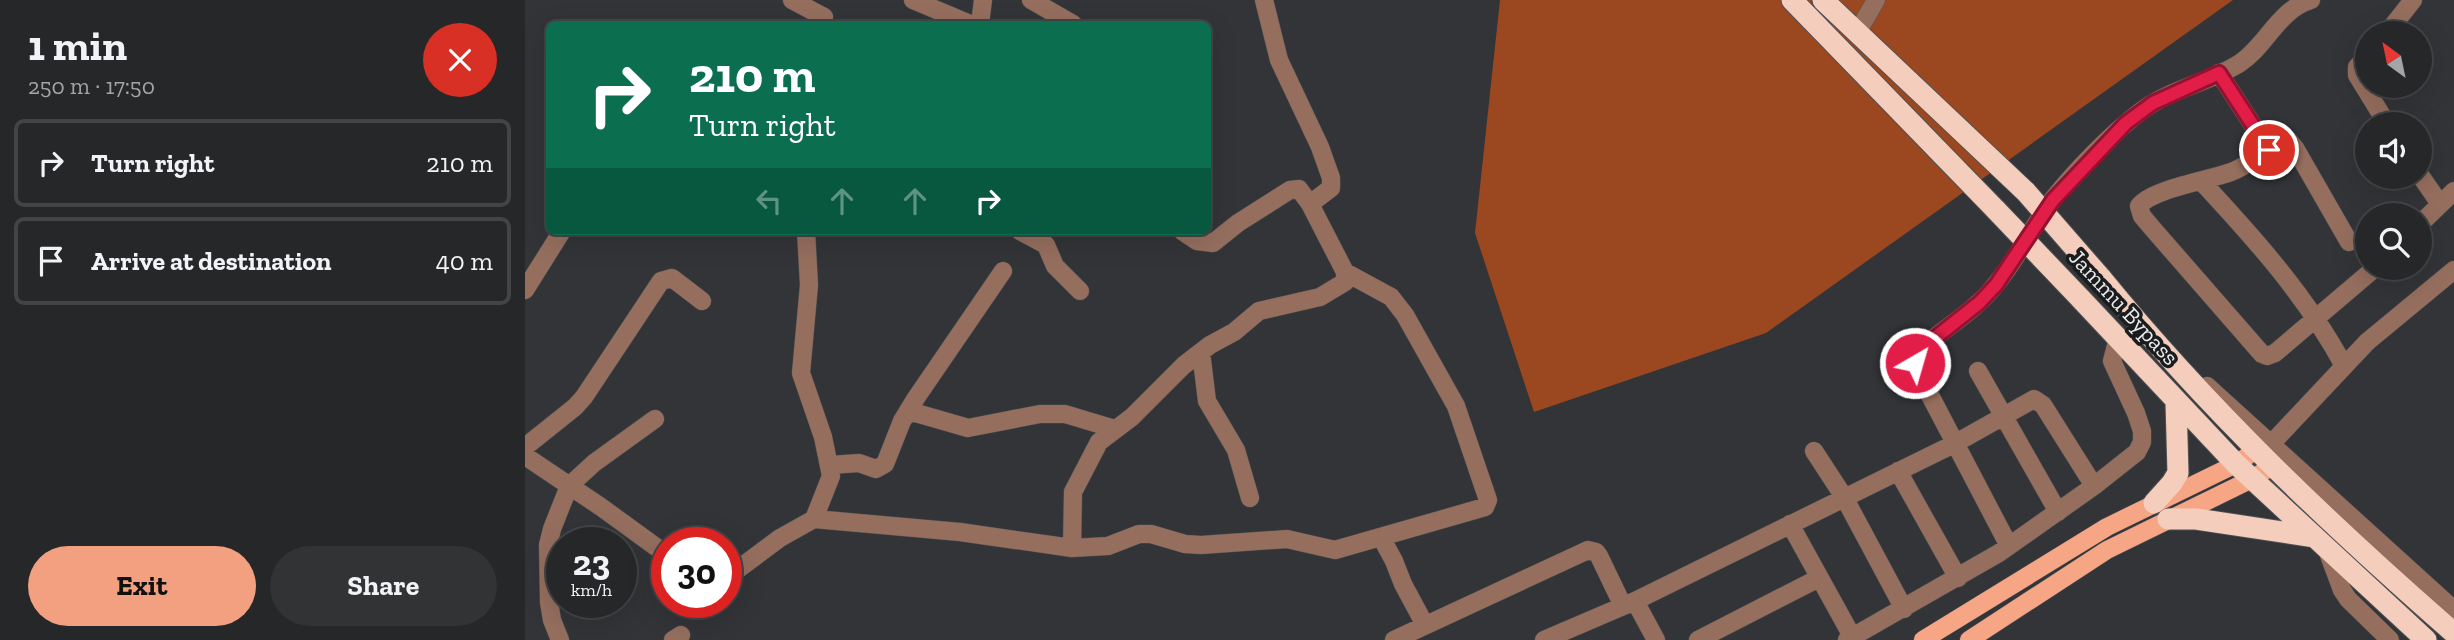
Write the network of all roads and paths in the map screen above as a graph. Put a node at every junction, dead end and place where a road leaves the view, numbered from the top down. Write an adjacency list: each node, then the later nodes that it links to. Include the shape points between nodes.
1 (792, 0): 11 (street)
2 (913, 0): 12 (street)
3 (983, 0): 13 (street)
4 (1031, 0): 14 (street)
5 (1264, 0): 22 (street, via 1279,60 1331,178 1331,188)
6 (1792, 0): 38 (highway, Jammu Bypass, bridge)
7 (1877, 0): 16 (street)
8 (2311, 0): 17 (street, via 2292,9 2253,53)
9 (2413, 0): 15 (street)
10 (1829, 1): 16 (highway, Jammu Bypass)
11 (824, 17)
12 (964, 21)
13 (980, 21)
14 (1068, 21)
15 (2396, 21)
16 (1857, 33): 49 (highway, Jammu Bypass, bridge, via 2026,192 2173,362)
17 (2219, 73): 18 (street); 47 (street, via 2153,103 2126,123 2053,200 1996,285 1916,353 1922,380)
18 (2269, 150): 19 (street, via 2233,172); 29 (street, via 2285,141 2292,144)
19 (2201, 181): 37 (street); 37 (street, via 2147,199 2139,211 2262,354 2275,353)
20 (2430, 189): 23 (street)
21 (2454, 191): 23 (street)
22 (1310, 204): 28 (street, via 1296,188 1213,243); 32 (street)
23 (2440, 204): 24 (street)
24 (2432, 212)
25 (559, 235): 34 (street)
26 (806, 235): 52 (street, via 809,285 801,373)
27 (1027, 235): 35 (street, via 1046,245 1055,266)
28 (1188, 235)
29 (2349, 243)
30 (2454, 270): 40 (street)
31 (1003, 271): 43 (street)
32 (1345, 272): 39 (street, via 1345,282 1331,292 1259,311); 64 (street, via 1391,297 1405,316 1456,406 1488,500 1480,510)
33 (2361, 280): 37 (street)
34 (525, 290)
35 (1080, 291)
36 (702, 301): 48 (street, via 672,278 661,281 584,397)
37 (2317, 319): 40 (street)
38 (2118, 338): 42 (highway, Jammu Bypass); 57 (street, via 2112,361 2136,413 2141,442 2130,460)
39 (1201, 352): 46 (street); 59 (street, via 1207,401 1235,450)
40 (2344, 366): 49 (street)
41 (1977, 371): 44 (street)
42 (2176, 402): 55 (highway, Jammu Bypass); 60 (highway, via 2178,473)
43 (909, 411): 46 (street, via 968,428 1040,414 1065,414); 52 (street, via 883,467)
44 (2002, 416): 47 (street); 57 (street, via 2039,400); 61 (street)
45 (655, 419): 56 (street)
46 (1115, 429): 68 (street, via 1099,442 1073,492)
47 (1954, 444): 54 (street); 67 (street)
48 (525, 447)
49 (2264, 447): 53 (highway, Jammu Bypass); 55 (main road); 74 (street)
50 (1814, 451): 58 (street)
51 (525, 456): 56 (street)
52 (830, 465): 62 (street, via 828,485)
53 (2271, 466): 55 (main road); 77 (highway, Jammu Bypass)
54 (1898, 471): 58 (street); 71 (street)
55 (2244, 472): 60 (main road); 65 (highway, Jammu Bypass)
56 (569, 486): 66 (street); 79 (street, via 548,545 549,602)
57 (2094, 486): 61 (street)
58 (1844, 497): 63 (street); 73 (street)
59 (1250, 498)
60 (2161, 511): 65 (highway); 84 (main road, via 2082,541); 85 (main road)
61 (2058, 512): 67 (street)
62 (814, 519): 68 (street); 69 (street, via 800,524)
63 (1790, 524): 70 (street); 72 (street)
64 (1383, 541): 68 (street, via 1335,550 1287,539 1201,545 1139,534 1108,546); 75 (street)
65 (2321, 541): 86 (street, via 2348,599); 87 (highway, Jammu Bypass)
66 (651, 544)
67 (2009, 546): 71 (street)
68 (1072, 548)
69 (742, 566)
70 (1819, 578): 78 (street); 83 (street)
71 (1958, 578): 73 (street)
72 (1629, 604): 75 (street, via 1596,552 1588,550); 76 (street); 82 (street)
73 (1904, 609): 78 (street)
74 (2454, 610)
75 (1425, 625): 80 (street)
76 (1579, 633): 81 (street)
77 (2454, 634)
78 (1850, 639)
79 (560, 640)
80 (1394, 640)
81 (1544, 640)
82 (1656, 640)
83 (1698, 640)
84 (1923, 640)
85 (1969, 640)
86 (2391, 640)
87 (2426, 640)

